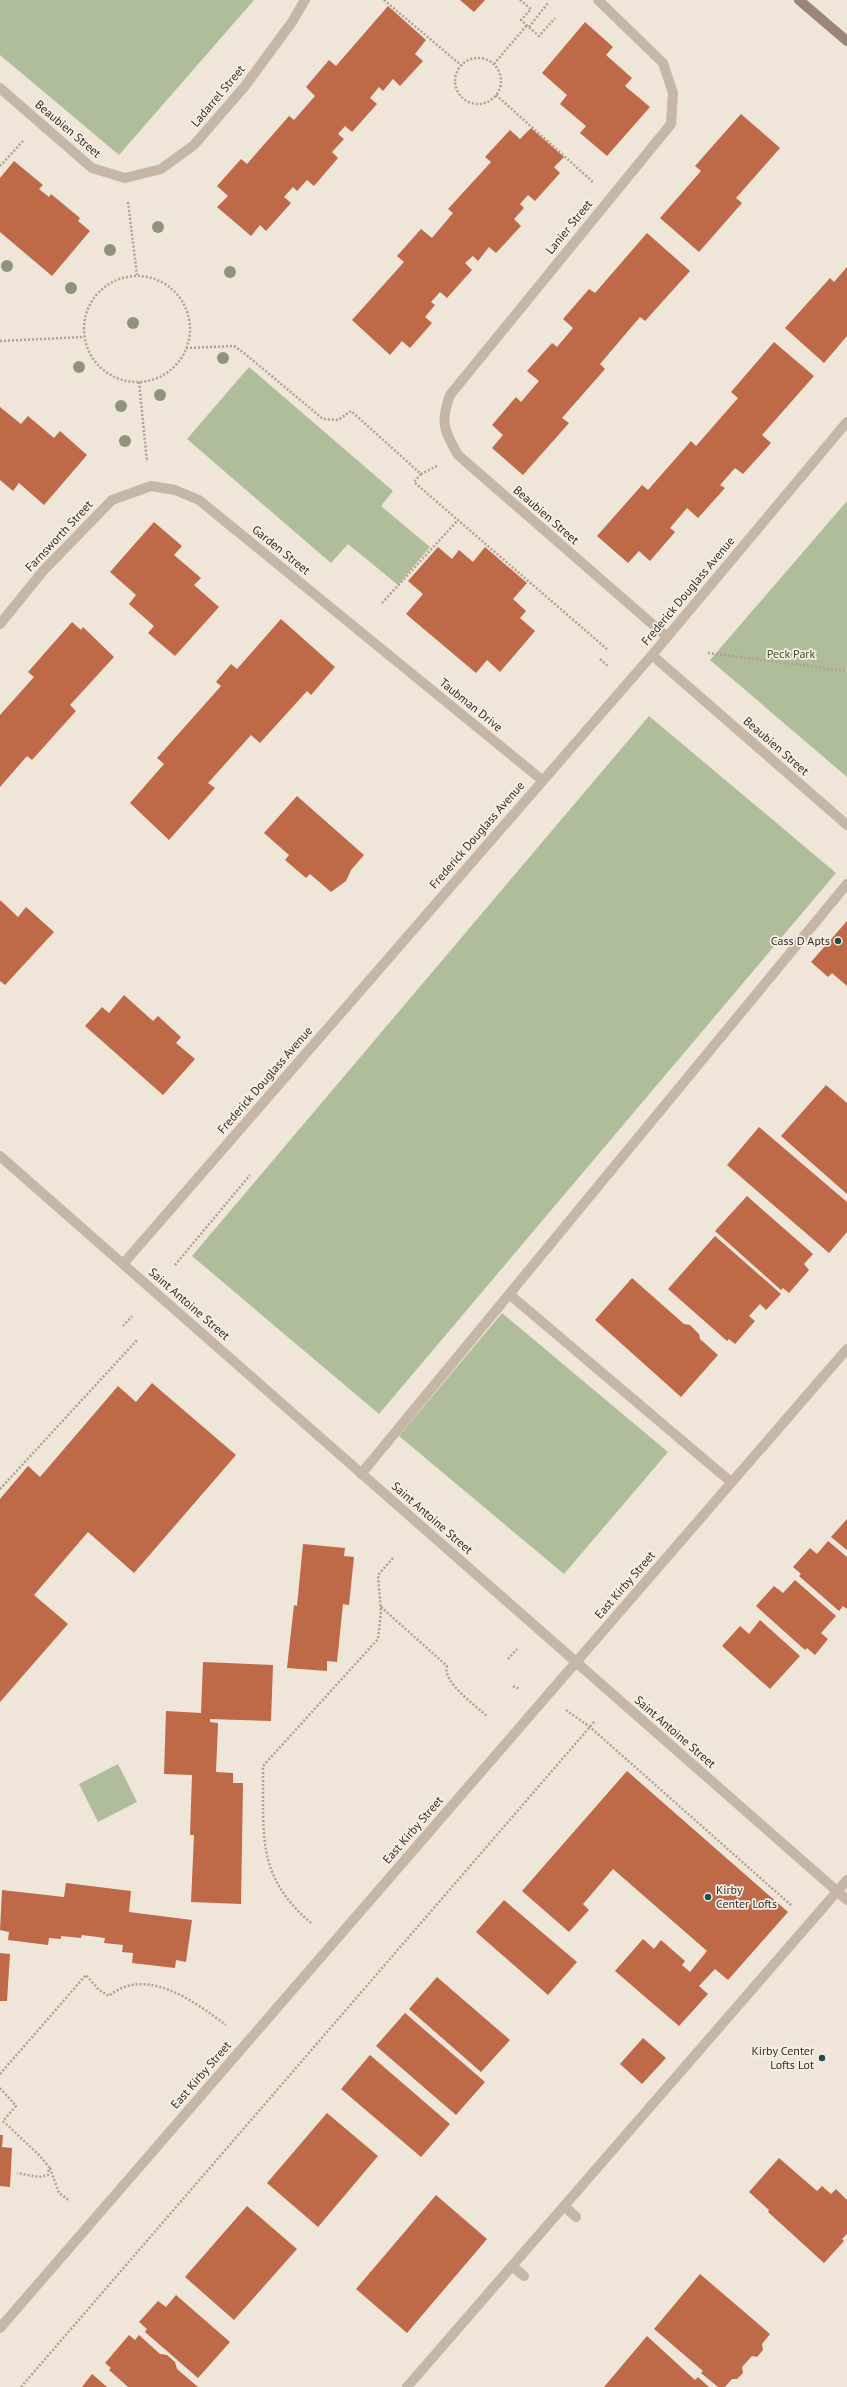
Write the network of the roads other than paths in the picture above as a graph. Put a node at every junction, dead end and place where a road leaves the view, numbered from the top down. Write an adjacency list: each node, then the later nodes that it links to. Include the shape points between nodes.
1 (305, 0): 6 (street, Ladarrel Street, via 245,86 194,145 161,169)
2 (598, 0): 7 (street, Lanier Street, via 663,63 673,93 671,124)
3 (799, 0): 4 (street)
4 (847, 41)
5 (0, 88): 6 (street, Beaubien Street, via 92,168)
6 (125, 178)
7 (450, 395): 11 (street, Beaubien Street, via 443,415 447,436 458,455)
8 (847, 422): 11 (street, Frederick Douglass Avenue)
9 (151, 486): 10 (street, Farnsworth Street, via 112,500 43,571); 12 (street, Garden Street, via 175,490 199,500)
10 (0, 624)
11 (666, 636): 13 (street, Frederick Douglass Avenue)
12 (384, 651): 14 (street, Taubman Drive)
13 (652, 655): 14 (street, Frederick Douglass Avenue); 15 (street, Beaubien Street)
14 (542, 780): 18 (street, Frederick Douglass Avenue)
15 (847, 825)
16 (847, 884): 19 (street)
17 (0, 1156): 18 (street, Saint Antoine Street)
18 (123, 1264): 21 (street, Saint Antoine Street)
19 (509, 1294): 21 (street); 22 (street)
20 (847, 1349): 22 (street, East Kirby Street)
21 (361, 1474): 23 (street, Saint Antoine Street)
22 (731, 1482): 23 (street, East Kirby Street)
23 (575, 1662): 25 (street, Saint Antoine Street); 31 (street, East Kirby Street)
24 (847, 1880): 25 (street)
25 (837, 1891): 26 (street, Saint Antoine Street); 27 (street)
26 (847, 1900)
27 (564, 2206): 28 (street); 29 (street)
28 (576, 2217)
29 (512, 2266): 30 (street); 32 (street)
30 (524, 2276)
31 (0, 2328)
32 (407, 2387)

